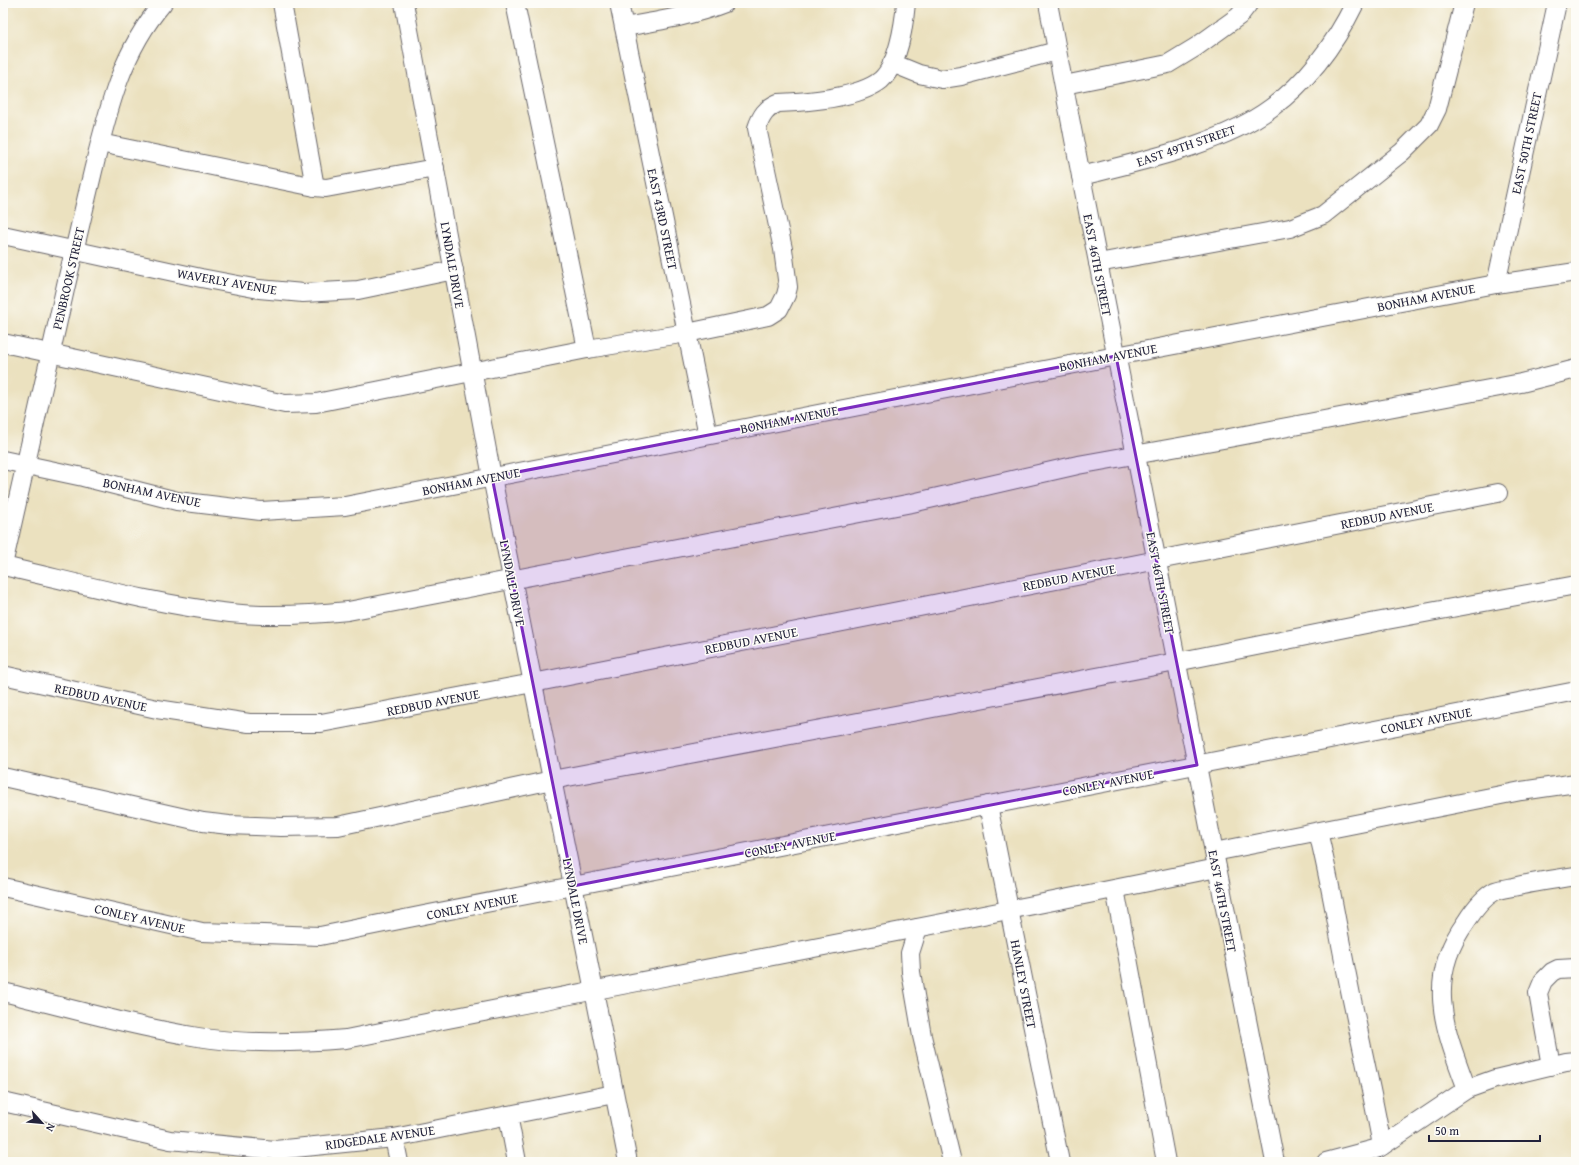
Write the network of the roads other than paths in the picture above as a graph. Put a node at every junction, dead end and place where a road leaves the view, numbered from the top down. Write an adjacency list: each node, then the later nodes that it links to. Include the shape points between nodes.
1 (163, 3): 17 (street, PENBROOK STREET, via 141,32 126,59 115,87)
2 (282, 3): 20 (street)
3 (404, 3): 18 (street, LYNDALE DRIVE)
4 (515, 3): 29 (street)
5 (619, 3): 13 (street, EAST 43RD STREET)
6 (725, 3): 13 (street, via 686,16)
7 (906, 3): 15 (street, via 898,50)
8 (1048, 3): 14 (street, EAST 46TH STREET)
9 (1249, 3): 16 (street, via 1239,16 1168,64)
10 (1355, 3): 19 (street, EAST 49TH STREET, via 1332,45 1314,68 1294,90 1270,109 1241,126 1203,142)
11 (1464, 3): 23 (street, via 1437,109 1429,126 1402,152 1323,215 1290,228)
12 (1557, 3): 26 (street, EAST 50TH STREET)
13 (624, 27): 27 (street, EAST 43RD STREET)
14 (1057, 51): 15 (street, via 942,79 919,74); 16 (street, EAST 46TH STREET)
15 (892, 63): 27 (street, via 882,79 867,89 848,95 778,103 770,106 762,116 757,128 787,272 786,295 779,309 768,316)
16 (1064, 85): 19 (street, EAST 46TH STREET)
17 (100, 143): 20 (street); 22 (street, PENBROOK STREET)
18 (435, 168): 20 (street, via 326,188); 24 (street, LYNDALE DRIVE)
19 (1081, 176): 23 (street, EAST 46TH STREET)
20 (315, 187)
21 (3, 235): 22 (street, WAVERLY AVENUE)
22 (74, 251): 24 (street, WAVERLY AVENUE, via 201,278 304,293 358,290); 30 (street, PENBROOK STREET)
23 (1098, 263): 31 (street, EAST 46TH STREET)
24 (454, 270): 33 (street, LYNDALE DRIVE)
25 (1576, 272): 26 (street, BONHAM AVENUE)
26 (1496, 284): 31 (street, BONHAM AVENUE)
27 (687, 333): 29 (street); 34 (street, EAST 43RD STREET)
28 (3, 343): 30 (street)
29 (587, 349): 33 (street)
30 (50, 354): 33 (street, via 285,404 316,403); 37 (street, PENBROOK STREET)
31 (1116, 356): 34 (street, BONHAM AVENUE); 35 (street, EAST 46TH STREET)
32 (1576, 369): 35 (street, via 1521,382)
33 (473, 372): 38 (street, LYNDALE DRIVE)
34 (708, 435): 38 (street, BONHAM AVENUE)
35 (1136, 455): 40 (street, EAST 46TH STREET); 42 (street, via 1078,465 912,503)
36 (3, 460): 37 (street, BONHAM AVENUE)
37 (26, 465): 38 (street, BONHAM AVENUE, via 177,501 261,511 345,506); 41 (street, PENBROOK STREET)
38 (492, 477): 42 (street, LYNDALE DRIVE)
39 (1498, 493): 40 (street, REDBUD AVENUE)
40 (1156, 560): 44 (street, EAST 46TH STREET); 46 (street, REDBUD AVENUE)
41 (3, 566): 42 (street, via 143,598 230,613 280,615 315,615 348,611)
42 (512, 579): 46 (street, LYNDALE DRIVE)
43 (1576, 585): 44 (street)
44 (1176, 662): 48 (street, EAST 46TH STREET); 50 (street)
45 (3, 675): 46 (street, REDBUD AVENUE, via 157,709 249,723 321,723)
46 (533, 683): 50 (street, LYNDALE DRIVE)
47 (1576, 691): 48 (street, CONLEY AVENUE)
48 (1197, 765): 52 (street, CONLEY AVENUE); 54 (street, EAST 46TH STREET)
49 (3, 777): 50 (street, via 203,822 281,827 338,826)
50 (552, 780): 56 (street, LYNDALE DRIVE)
51 (1576, 783): 53 (street, via 1521,791)
52 (988, 806): 56 (street, CONLEY AVENUE); 59 (street, HANLEY STREET)
53 (1318, 832): 54 (street); 71 (street)
54 (1215, 860): 58 (street); 79 (street, EAST 46TH STREET)
55 (1576, 876): 66 (street, via 1496,891 1472,912 1459,931 1444,973 1442,996 1443,1018)
56 (573, 886): 57 (street, CONLEY AVENUE, via 320,936 202,932); 62 (street, LYNDALE DRIVE)
57 (3, 887)
58 (1115, 889): 59 (street); 78 (street)
59 (1010, 911): 60 (street); 77 (street, HANLEY STREET)
60 (918, 928): 62 (street); 76 (street, via 910,953 911,972 922,1036)
61 (1576, 968): 65 (street, via 1552,972 1543,981 1538,993)
62 (594, 989): 63 (street, via 346,1039 250,1042 160,1030); 67 (street, LYNDALE DRIVE)
63 (3, 992)
64 (1576, 1061): 65 (street)
65 (1551, 1066): 66 (street, via 1495,1079)
66 (1466, 1089): 71 (street)
67 (614, 1094): 69 (street, RIDGEDALE AVENUE); 75 (street, LYNDALE DRIVE)
68 (3, 1102): 72 (street, RIDGEDALE AVENUE, via 170,1140 275,1150)
69 (508, 1115): 70 (street, RIDGEDALE AVENUE); 74 (street)
70 (394, 1138): 72 (street, RIDGEDALE AVENUE); 73 (street)
71 (1382, 1146): 80 (street)
72 (292, 1155)
73 (399, 1162)
74 (517, 1162)
75 (628, 1162)
76 (952, 1162)
77 (1060, 1162)
78 (1166, 1162)
79 (1275, 1162)
80 (1326, 1162)

